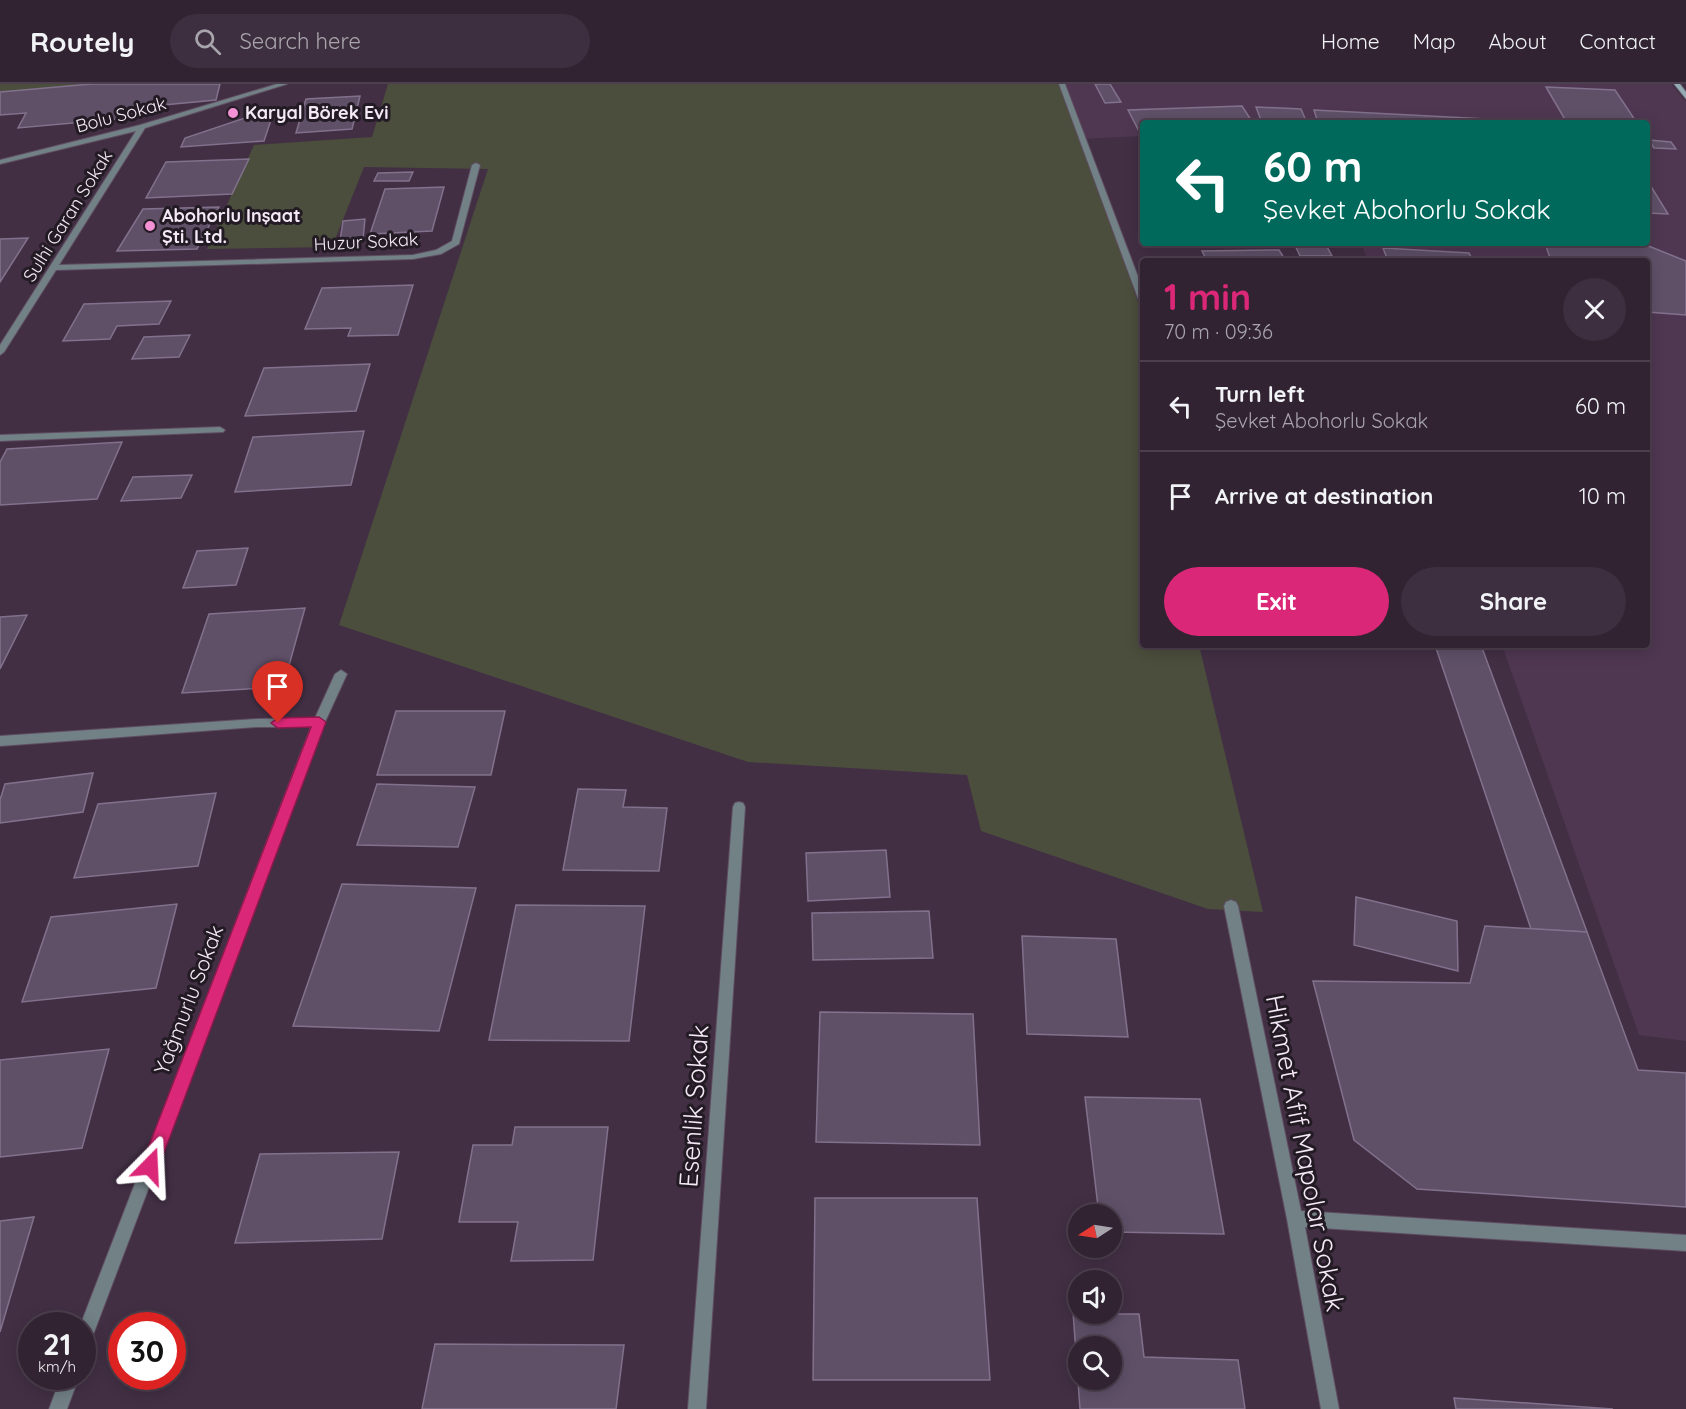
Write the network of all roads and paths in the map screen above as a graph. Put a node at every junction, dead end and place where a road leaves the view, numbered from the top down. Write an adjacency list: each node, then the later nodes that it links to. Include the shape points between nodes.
1 (284, 84): 5 (street, Bolu Sokak)
2 (1062, 84): 9 (street)
3 (1677, 84): 4 (street)
4 (1686, 97)
5 (142, 127): 6 (street, Bolu Sokak); 8 (street, Sulhi Garan Sokak)
6 (0, 162)
7 (476, 165): 8 (street, Huzur Sokak, via 456,242 438,252 413,257)
8 (52, 268): 10 (street, Sulhi Garan Sokak)
9 (1140, 293)
10 (0, 352)
11 (220, 430): 12 (street)
12 (0, 438)
13 (341, 674): 14 (street, Yağmurlu Sokak)
14 (319, 722): 15 (street); 20 (street, Yağmurlu Sokak)
15 (0, 741)
16 (739, 807): 23 (street, Esenlik Sokak)
17 (1231, 906): 18 (street, Hikmet Afif Mapolar Sokak)
18 (1295, 1219): 19 (street); 24 (street, Hikmet Afif Mapolar Sokak)
19 (1686, 1243)
20 (94, 1312)
21 (65, 1390): 22 (street)
22 (58, 1409)
23 (697, 1409)
24 (1330, 1409)

